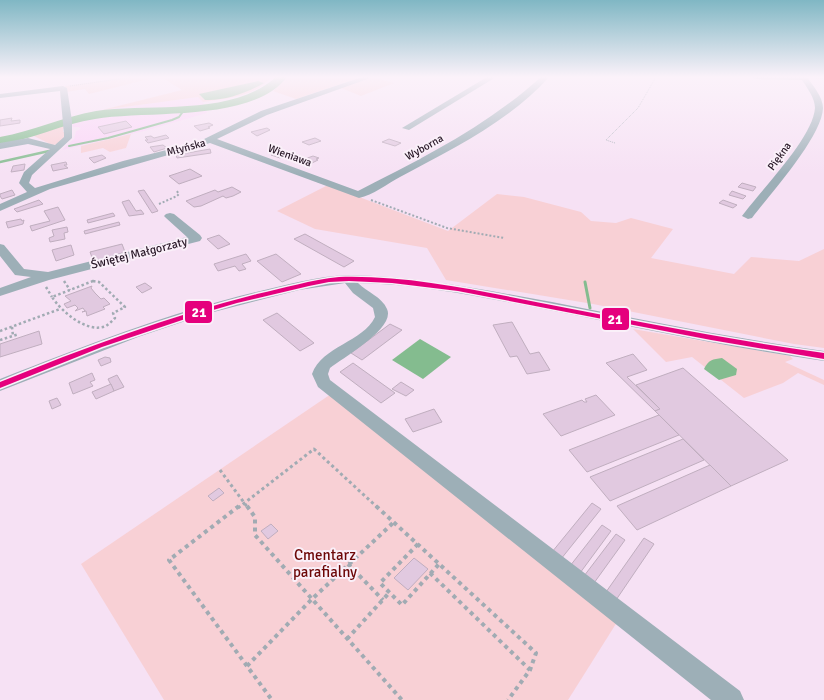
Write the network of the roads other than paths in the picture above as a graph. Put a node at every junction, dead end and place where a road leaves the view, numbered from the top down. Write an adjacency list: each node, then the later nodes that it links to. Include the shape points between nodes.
1 (66, 110): 9 (street, via 70,130 68,138)
2 (274, 110): 7 (street, Młyńska)
3 (437, 110): 6 (street)
4 (504, 110): 11 (street, Wyborna, via 433,155)
5 (819, 110): 14 (street, Piękna, via 817,120 803,143)
6 (406, 128)
7 (210, 140): 10 (street, Młyńska); 11 (street, Wieniawa)
8 (0, 146): 9 (street, via 36,142)
9 (57, 148): 10 (street, via 28,174 24,183)
10 (33, 192): 12 (street, Młyńska)
11 (359, 195)
12 (0, 208)
13 (170, 216): 17 (street, Świętej Małgorzaty, via 196,238)
14 (748, 216)
15 (0, 248): 16 (street)
16 (20, 272): 17 (street, Świętej Małgorzaty); 19 (street)
17 (45, 277): 19 (street, Świętej Małgorzaty)
18 (349, 279): 20 (street, via 483,294 765,348); 21 (street, via 219,304 122,336); 22 (street, via 353,287 379,306 381,318 373,328 323,364 320,374 324,383)
19 (0, 292)
20 (824, 356)
21 (0, 385)
22 (731, 700)

